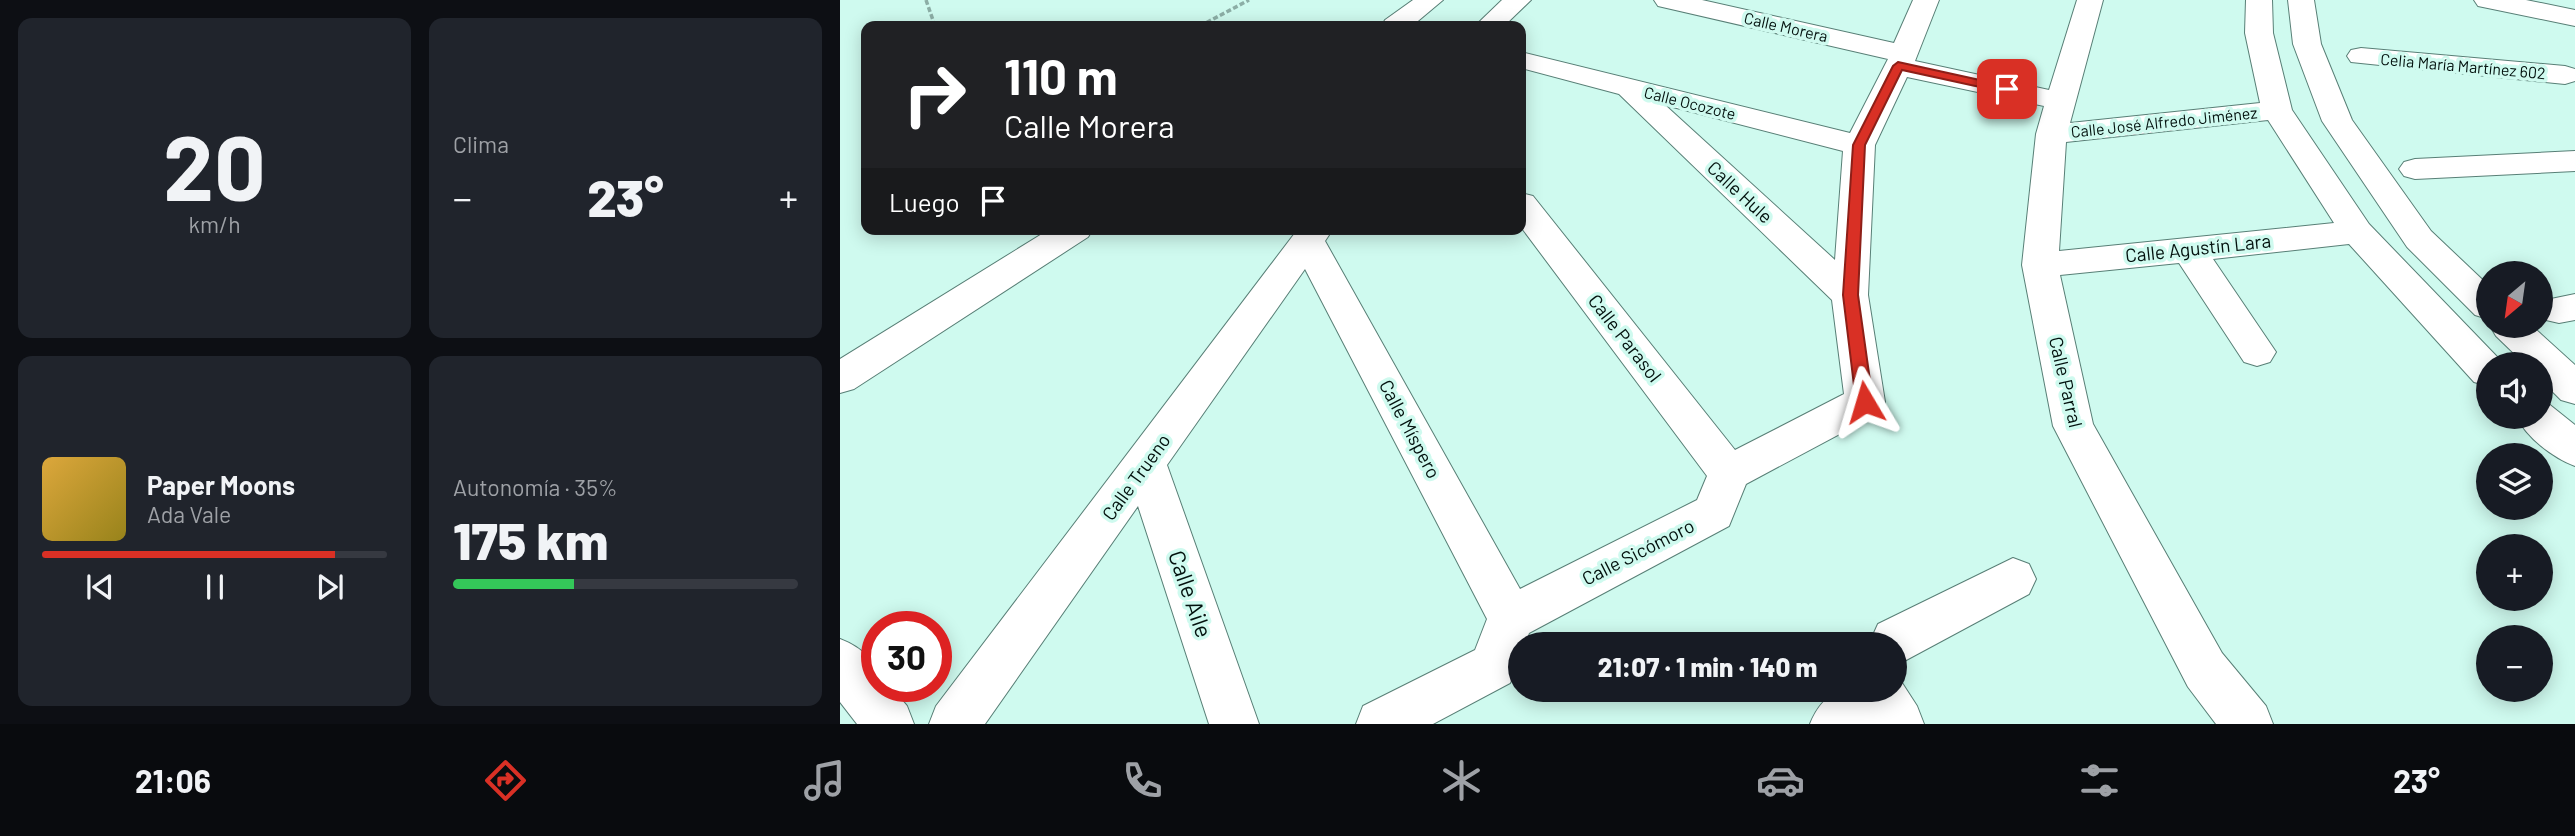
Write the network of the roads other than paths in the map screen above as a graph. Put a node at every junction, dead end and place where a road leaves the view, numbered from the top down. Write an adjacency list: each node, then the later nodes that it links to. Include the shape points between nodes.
1 (1430, 0): 11 (street)
2 (1518, 0): 12 (street)
3 (1667, 0): 14 (street, Calle Morera)
4 (1926, 0): 14 (street)
5 (2091, 0): 19 (street, Calle Parral)
6 (2259, 0): 18 (street, via 2259,33)
7 (2301, 0): 29 (street, via 2307,44 2337,121 2419,239)
8 (2487, 0): 9 (street)
9 (2539, 10): 10 (street); 16 (street, Celia María Martínez 602)
10 (2575, 18)
11 (1402, 21)
12 (1494, 21)
13 (2361, 56): 16 (street, Celia María Martínez 602)
14 (1901, 60): 19 (street, Calle Morera); 20 (street)
15 (1526, 61): 17 (street, Calle Ocozote)
16 (2570, 83)
17 (1629, 89): 20 (street, Calle Ocozote); 30 (street, Calle Hule)
18 (2277, 110): 19 (street, Calle José Alfredo Jiménez); 24 (street)
19 (2056, 118): 28 (street, Calle Parral)
20 (1859, 145): 30 (street)
21 (2575, 161): 22 (street)
22 (2416, 169)
23 (1526, 210): 39 (street, Calle Parasol)
24 (2357, 232): 27 (street, Calle Agustín Lara); 33 (street)
25 (1066, 235): 34 (street)
26 (1312, 235): 38 (street, Calle Trueno); 41 (street, Calle Míspero)
27 (2188, 249): 28 (street, Calle Agustín Lara); 32 (street)
28 (2040, 265): 50 (street, Calle Parral, via 2073,426 2205,670)
29 (2476, 294)
30 (1850, 295): 39 (street, via 1865,402)
31 (2522, 338): 35 (street)
32 (2257, 352)
33 (2476, 357)
34 (840, 378)
35 (2575, 389)
36 (2551, 429): 37 (street)
37 (2575, 449)
38 (1146, 464): 46 (street, Calle Trueno); 47 (street, Calle Aile)
39 (1729, 473): 41 (street, Calle Sicómoro, via 1714,513)
40 (2013, 579): 42 (street)
41 (1511, 618): 48 (street, via 1493,666)
42 (1907, 634)
43 (840, 663): 45 (street)
44 (1885, 702): 49 (street)
45 (889, 724)
46 (954, 724)
47 (1234, 724)
48 (1381, 724)
49 (1835, 724)
50 (2248, 724)

